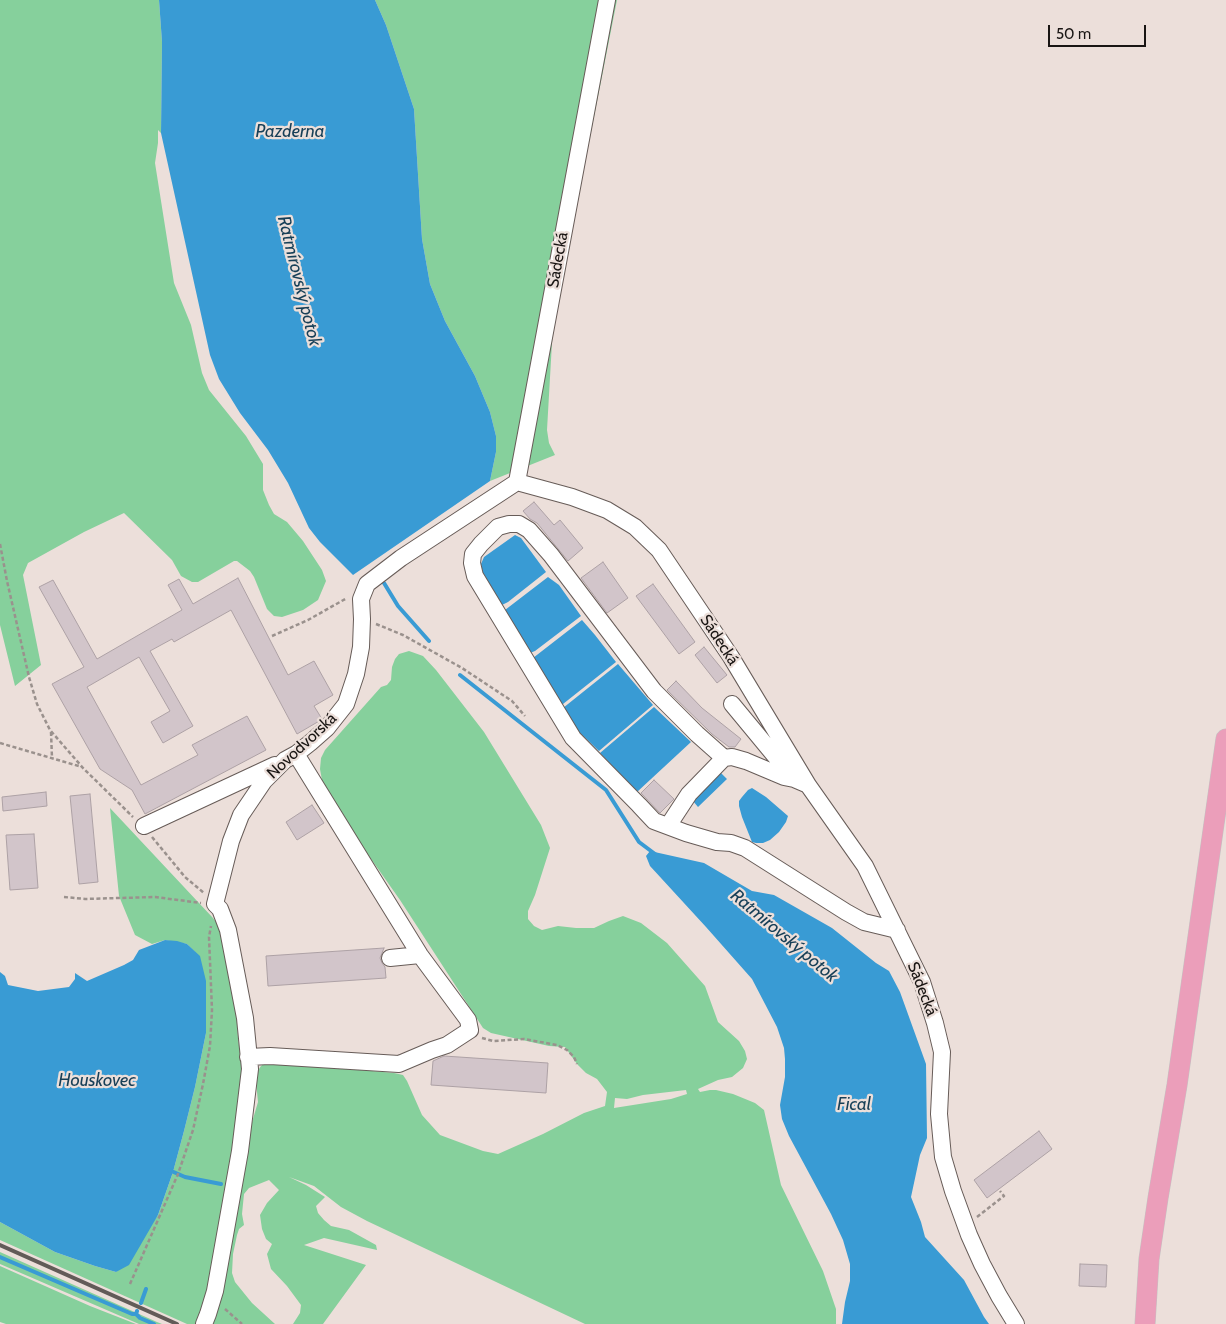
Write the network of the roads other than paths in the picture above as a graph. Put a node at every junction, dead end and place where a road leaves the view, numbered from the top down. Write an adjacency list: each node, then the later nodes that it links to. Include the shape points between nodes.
1 (607, 0): 2 (street, Sádecká)
2 (517, 482): 5 (street, Novodvorská, via 367,584 360,599 361,647 346,704 327,728); 7 (street, Sádecká, via 607,510 635,527 659,550 731,657)
3 (732, 704): 7 (street)
4 (1226, 739): 16 (main road, via 1158,1198)
5 (291, 757): 8 (street); 11 (street); 13 (street, Novodvorská, via 264,781 241,815 231,841 218,907 228,930 245,1018)
6 (724, 758): 7 (street, via 739,759); 9 (street, via 689,794); 9 (street, via 654,691 529,530 519,524 498,528 472,554 475,576 572,738 654,822)
7 (801, 782): 10 (street, Sádecká, via 865,866)
8 (144, 826)
9 (668, 826): 10 (street, via 744,848 864,922)
10 (897, 930): 15 (street, Sádecká, via 922,982 942,1052 939,1114 943,1157 982,1264)
11 (420, 956): 12 (street); 13 (street, via 468,1020 470,1030 447,1045 399,1064)
12 (390, 958)
13 (248, 1056): 14 (street, via 250,1069 240,1151 213,1298)
14 (204, 1324)
15 (1016, 1324)
16 (1146, 1324)

